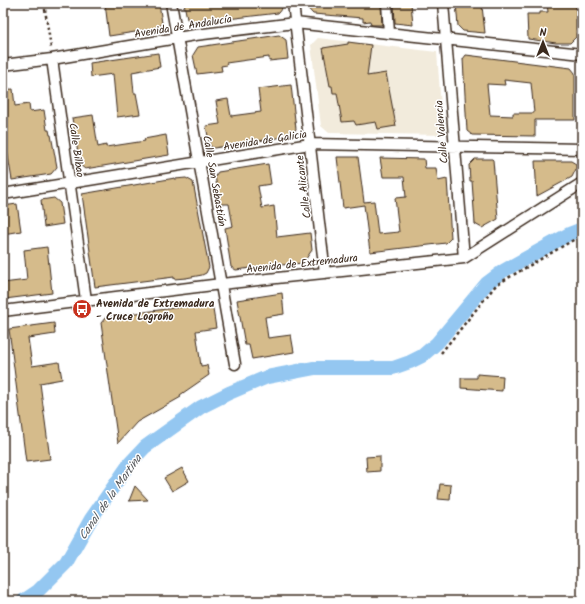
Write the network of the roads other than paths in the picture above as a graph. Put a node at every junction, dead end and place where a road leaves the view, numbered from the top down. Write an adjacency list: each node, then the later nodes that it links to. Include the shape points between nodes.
1 (171, 3): 7 (street, Calle San Sebastián)
2 (293, 3): 5 (street, Calle Alicante)
3 (387, 3): 6 (street)
4 (443, 3): 8 (street, Calle Valencia)
5 (296, 23): 6 (street, Avenida de Andalucía); 7 (street, Avenida de Andalucía); 12 (street, Calle Alicante)
6 (390, 33): 8 (street, Avenida de Andalucía)
7 (178, 39): 10 (street, Avenida de Andalucía); 15 (street, Calle San Sebastián)
8 (446, 40): 9 (street, Avenida de Andalucía); 13 (street, Calle Valencia)
9 (582, 54)
10 (52, 59): 11 (street, Avenida de Andalucía); 17 (street, Calle Bilbao)
11 (3, 65)
12 (310, 144): 13 (street, Avenida de Galicia); 15 (street, Avenida de Galicia); 20 (street, Calle Alicante)
13 (455, 147): 14 (street, Avenida de Galicia); 19 (street, Calle Valencia)
14 (582, 149)
15 (200, 162): 17 (street, Avenida de Galicia); 21 (street, Calle San Sebastián)
16 (582, 183): 19 (street, Avenida de Extremadura)
17 (70, 184): 18 (street, Avenida de Galicia); 22 (street, Calle Bilbao)
18 (3, 194)
19 (464, 258): 20 (street, Avenida de Extremadura)
20 (325, 273): 21 (street, Avenida de Extremadura)
21 (221, 284): 22 (street, Avenida de Extremadura); 24 (street, Calle San Sebastián)
22 (86, 300): 23 (street, Avenida de Extremadura)
23 (3, 311)
24 (235, 364)

